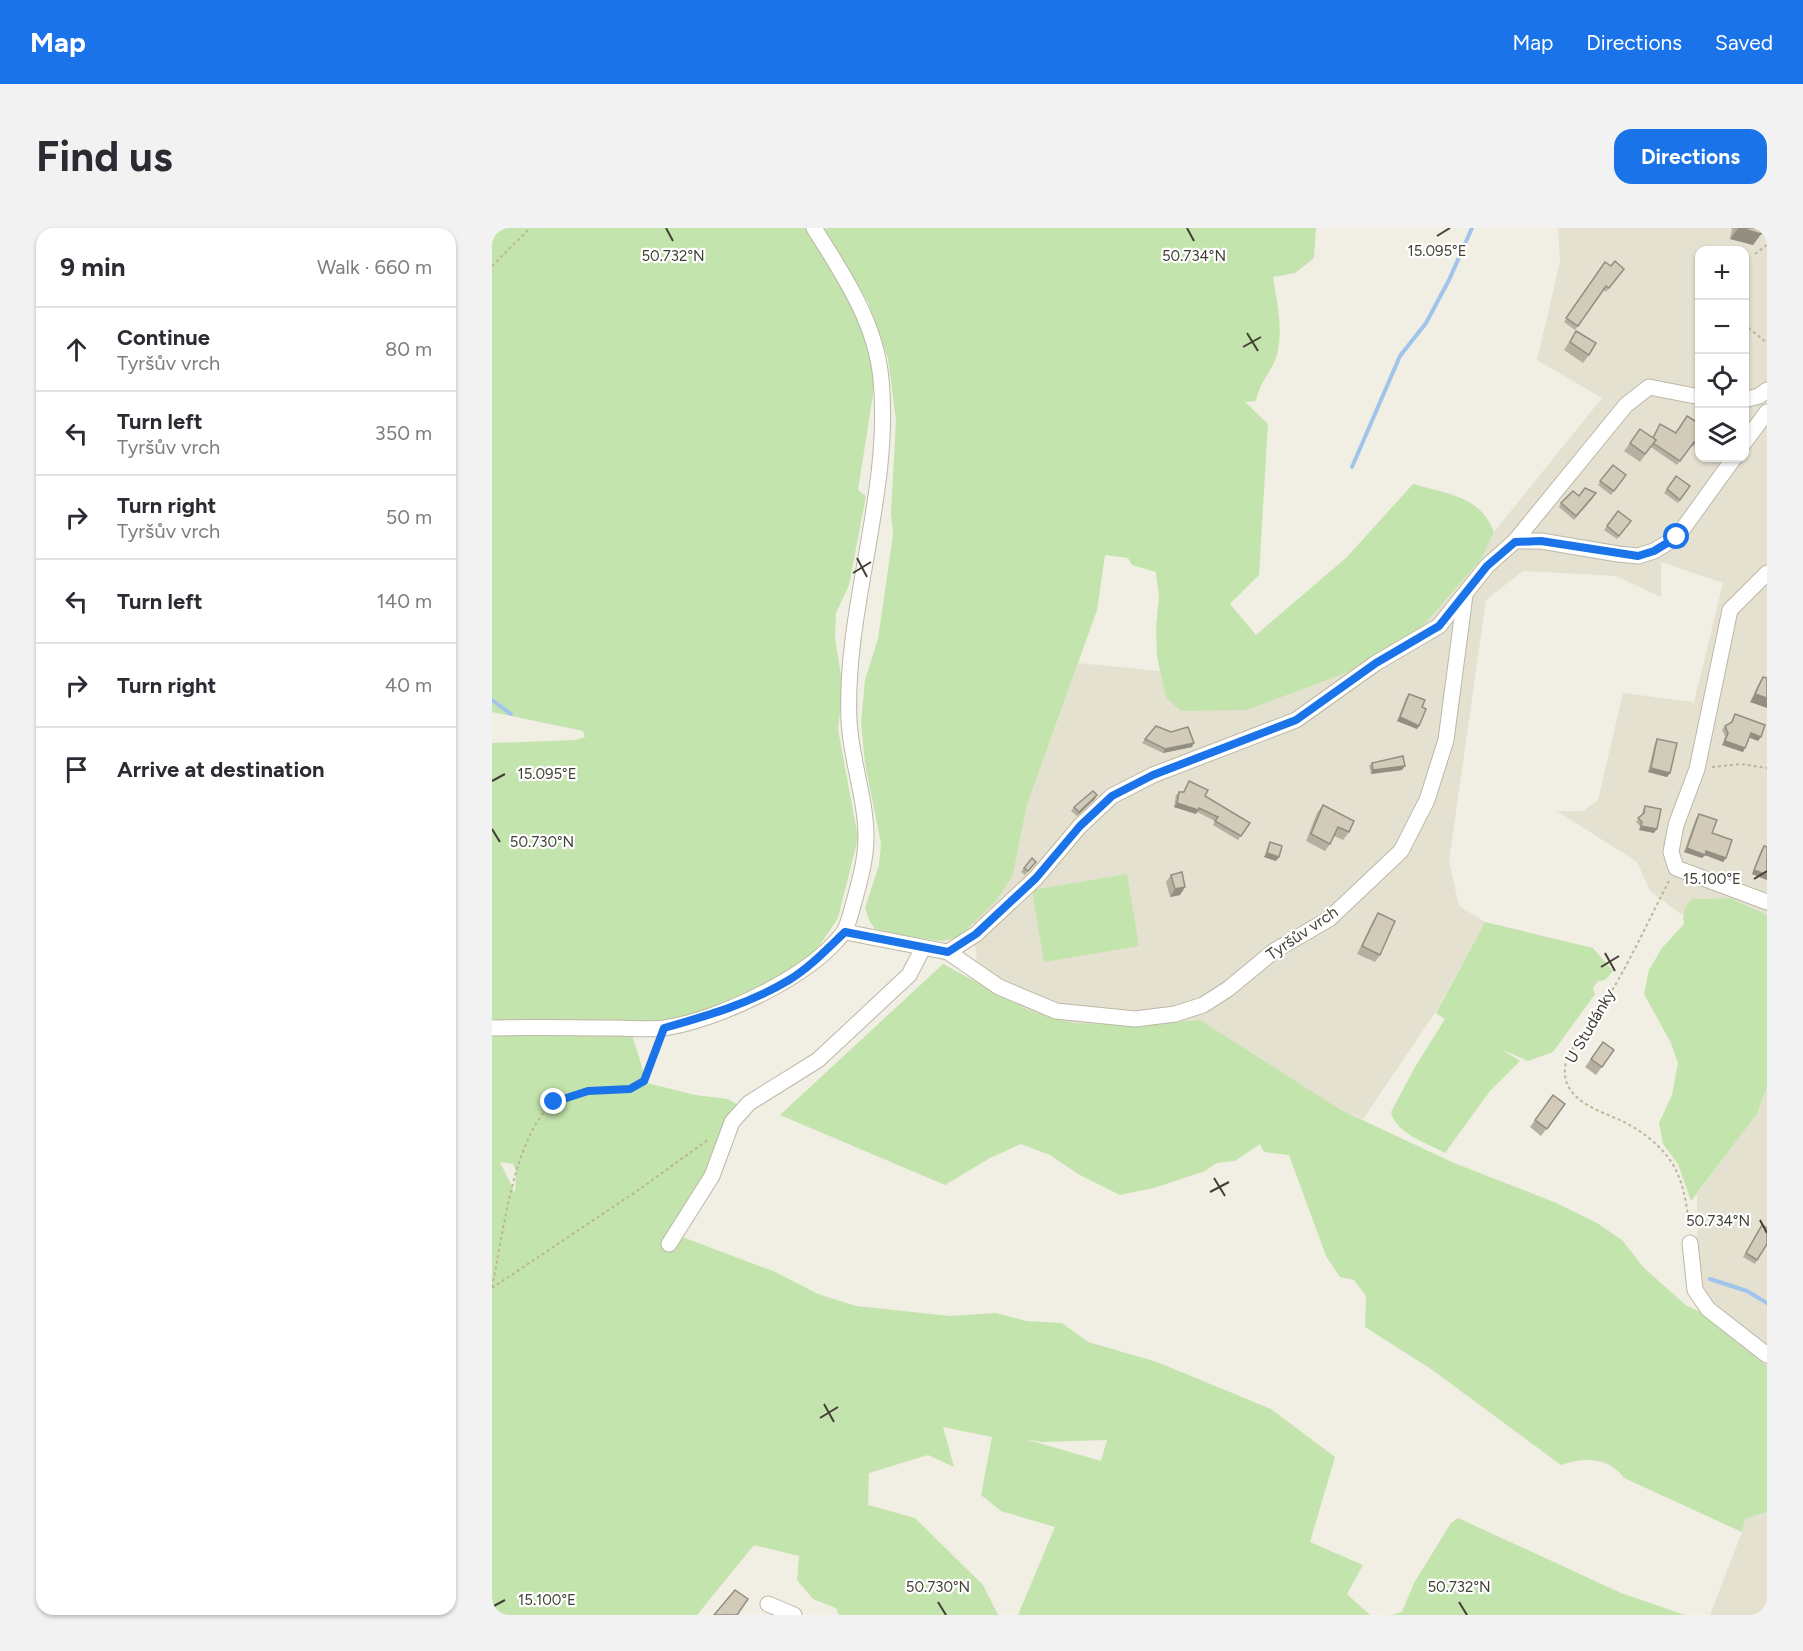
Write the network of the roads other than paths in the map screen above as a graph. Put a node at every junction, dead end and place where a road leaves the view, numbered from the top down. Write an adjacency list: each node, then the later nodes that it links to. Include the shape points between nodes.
1 (814, 228): 12 (street, via 854,293 873,340 881,380 882,430 869,551 849,679 849,724 865,845 862,872)
2 (1767, 390): 4 (street)
3 (1695, 396): 8 (street, Tyršův vrch, via 1649,387 1641,392 1626,405)
4 (1749, 399)
5 (1767, 412): 6 (street)
6 (1749, 436)
7 (1731, 462): 8 (street, via 1677,537 1654,551 1638,556 1541,541)
8 (1515, 542): 10 (street, Tyršův vrch, via 1487,566)
9 (1767, 573): 11 (street, via 1730,610 1697,769 1671,852 1676,868)
10 (1465, 595): 14 (street, Tyršův vrch, via 1439,626 1376,663 1296,720 1153,775 1112,796 1080,826 1036,878 976,934); 14 (street, Tyršův vrch, via 1446,740 1427,800 1401,851 1329,919 1274,951 1218,996 1186,1012 1135,1019 1056,1011 999,987)
11 (1767, 902)
12 (845, 932): 13 (street, Tyršův vrch); 15 (street, via 789,980 717,1013 664,1028)
13 (923, 948): 14 (street, Tyršův vrch); 17 (street, via 909,975 818,1060 749,1103 732,1122 712,1176)
14 (948, 952)
15 (492, 1028)
16 (1690, 1243): 18 (street, via 1695,1290 1708,1309)
17 (669, 1244)
18 (1767, 1355)
19 (768, 1604): 20 (street)
20 (794, 1615)

